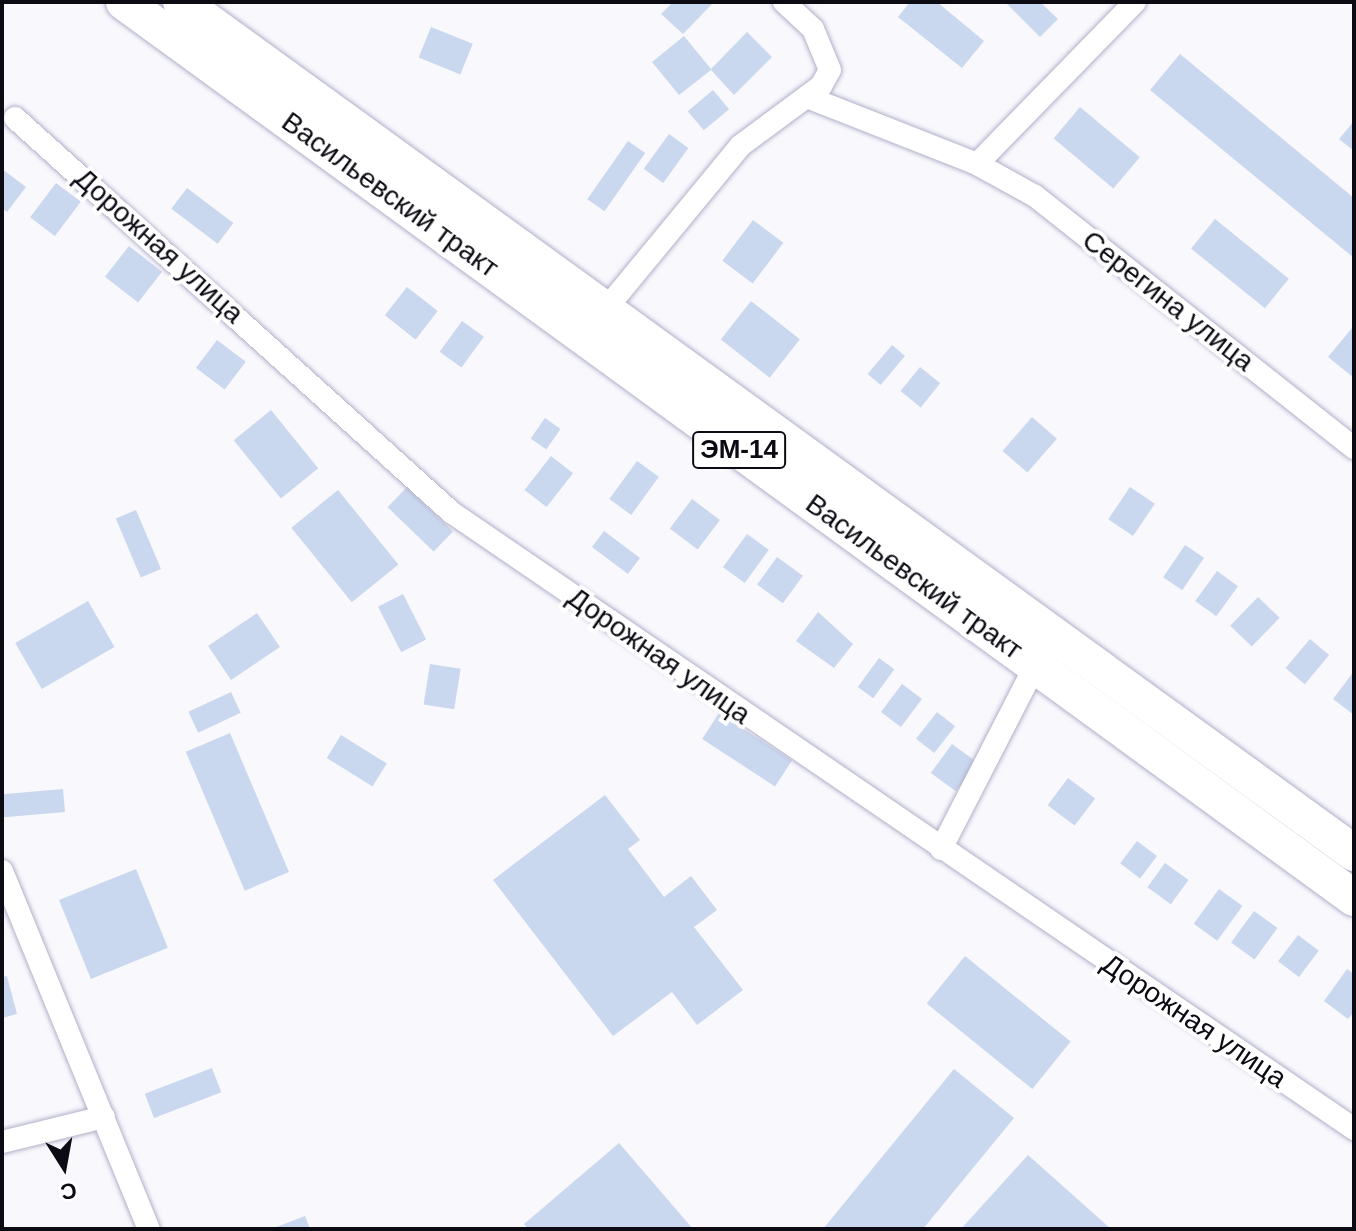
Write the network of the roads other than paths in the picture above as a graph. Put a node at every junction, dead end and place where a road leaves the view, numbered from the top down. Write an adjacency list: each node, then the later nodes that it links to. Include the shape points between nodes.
1 (124, 2): 10 (main road, Васильевский тракт / ЭМ-14)
2 (181, 2): 8 (main road, Васильевский тракт / ЭМ-14)
3 (784, 2): 5 (street, via 813,29 828,59 830,70)
4 (1135, 2): 7 (street)
5 (807, 97): 7 (street, Серегина улица); 8 (street, via 740,146)
6 (15, 118): 11 (street, Дорожная улица, via 451,512)
7 (977, 164): 9 (street, Серегина улица, via 1035,196)
8 (605, 310): 12 (main road, Васильевский тракт / ЭМ-14)
9 (1354, 448)
10 (1035, 666): 11 (street); 14 (main road, Васильевский тракт / ЭМ-14)
11 (941, 849): 16 (street, Дорожная улица)
12 (1354, 853)
13 (2, 871): 15 (street)
14 (1354, 898)
15 (104, 1117): 17 (street); 18 (street)
16 (1354, 1129)
17 (2, 1142)
18 (149, 1229)

